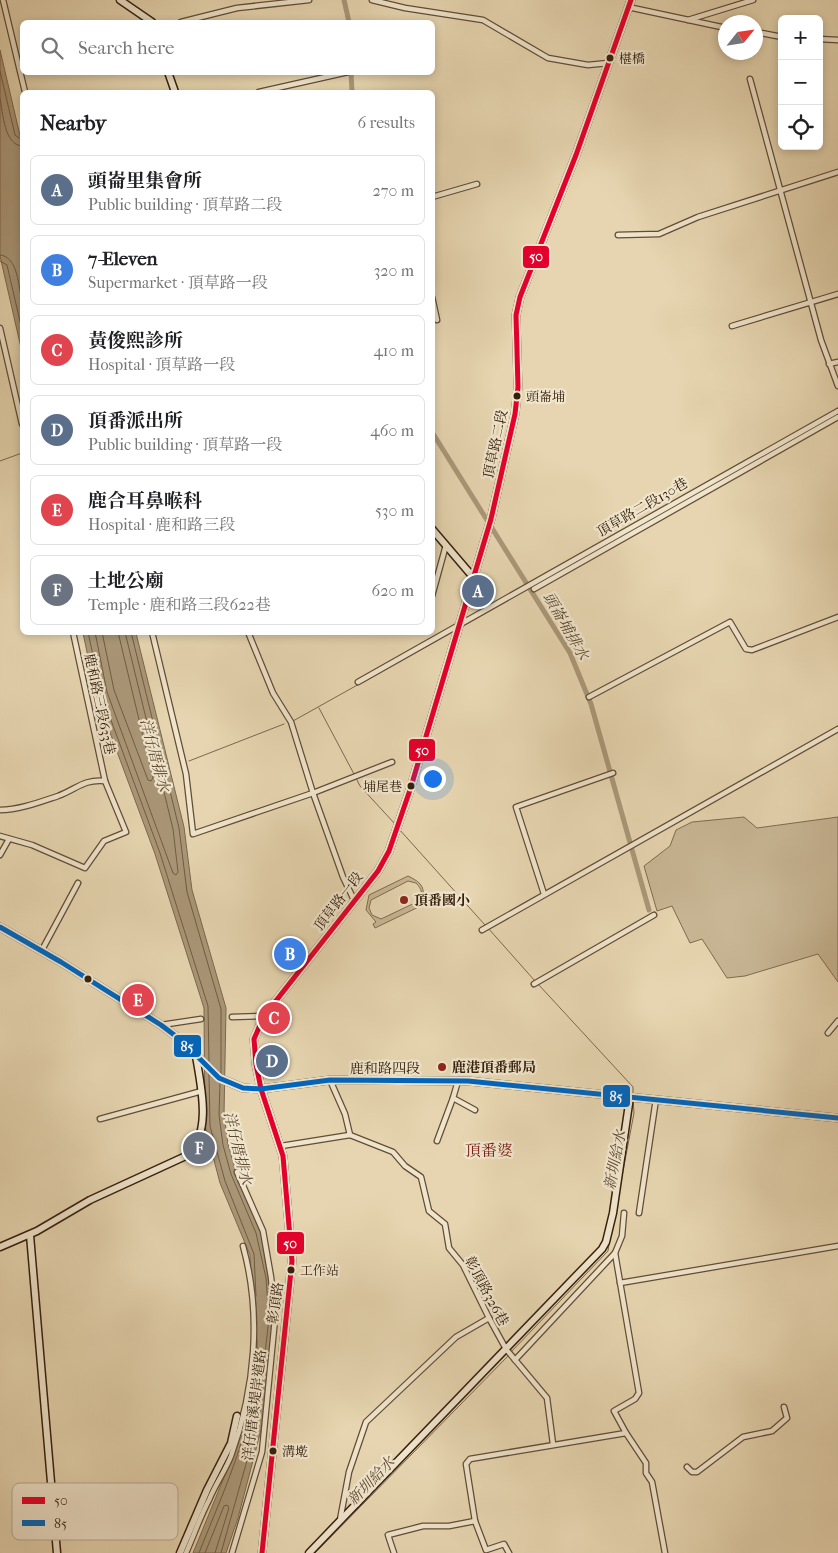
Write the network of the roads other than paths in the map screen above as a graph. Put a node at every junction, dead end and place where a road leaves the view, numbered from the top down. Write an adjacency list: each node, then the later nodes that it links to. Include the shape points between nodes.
1 (3, 0): 17 (street)
2 (120, 0): 8 (street)
3 (309, 0): 9 (street, via 237,8)
4 (372, 0): 16 (street, via 483,20 554,60 588,65)
5 (631, 0): 7 (street, 頂草路二段)
6 (753, 0): 10 (street)
7 (628, 7): 10 (street); 16 (street, 頂草路二段)
8 (149, 20)
9 (189, 20)
10 (687, 20): 11 (street)
11 (718, 26)
12 (763, 33): 13 (street)
13 (778, 36)
14 (823, 40): 15 (street)
15 (838, 40)
16 (608, 63): 44 (street, 頂草路二段, via 520,297 516,315 518,387 514,427)
17 (20, 71)
18 (21, 75): 22 (street)
19 (169, 75): 23 (street)
20 (335, 75): 24 (street)
21 (750, 79): 27 (street)
22 (25, 90)
23 (174, 90)
24 (268, 90)
25 (838, 172): 27 (street)
26 (477, 184): 28 (street)
27 (779, 191): 29 (street, via 698,217 659,234); 31 (street)
28 (435, 196)
29 (618, 235)
30 (838, 294): 31 (street)
31 (811, 302): 34 (street); 37 (street)
32 (435, 311): 33 (street)
33 (437, 320)
34 (732, 326)
35 (0, 328): 40 (street)
36 (838, 362): 37 (street)
37 (829, 364): 38 (street)
38 (838, 386)
39 (838, 411): 48 (street, 頂草路二段130巷)
40 (20, 415)
41 (838, 417): 46 (street)
42 (435, 532): 43 (street)
43 (446, 544): 44 (street); 45 (street)
44 (474, 577): 48 (street, 頂草路二段)
45 (435, 585)
46 (534, 590)
47 (838, 617): 53 (street, via 752,650 746,649 730,622)
48 (459, 625): 52 (street, 頂草路二段130巷); 60 (street, 頂草路二段)
49 (74, 635): 57 (street, 鹿和路三段633巷)
50 (153, 635): 58 (street, via 186,774 193,834)
51 (249, 635): 58 (street, via 273,693 290,722)
52 (358, 682)
53 (589, 697)
54 (838, 729): 65 (street)
55 (392, 762): 58 (street)
56 (613, 773): 65 (street, via 516,807)
57 (105, 781): 59 (street, via 91,780 58,796); 62 (street, 鹿和路三段633巷, via 126,832 104,841 85,868 40,848)
58 (313, 793): 66 (street)
59 (0, 810)
60 (396, 831): 66 (street, 頂草路一段, via 382,866)
61 (0, 836): 62 (street)
62 (9, 839): 63 (street)
63 (0, 855)
64 (78, 883): 70 (street)
65 (544, 894): 69 (street)
66 (354, 900): 73 (street, 頂草路一段)
67 (654, 915): 71 (street)
68 (0, 927): 70 (street)
69 (482, 930)
70 (42, 950): 76 (street)
71 (534, 984)
72 (232, 1016): 73 (street)
73 (264, 1016): 81 (street, 頂草路一段, via 254,1039)
74 (201, 1020): 76 (street)
75 (838, 1021): 77 (street)
76 (161, 1025): 78 (street)
77 (828, 1034)
78 (196, 1056): 81 (street, 鹿和路四段, via 232,1085); 82 (street)
79 (330, 1080): 80 (street, 鹿和路四段); 81 (street, 鹿和路四段); 89 (street)
80 (458, 1081): 83 (street, 鹿和路四段); 84 (street)
81 (261, 1089): 91 (street, 彰頂路)
82 (202, 1091): 88 (street); 95 (street, via 201,1135 188,1155 90,1200)
83 (630, 1097): 85 (street, 鹿和路四段); 102 (street, via 606,1242 597,1256)
84 (453, 1098): 86 (street); 90 (street)
85 (656, 1099): 87 (street, 鹿和路四段); 94 (street)
86 (475, 1110)
87 (838, 1118)
88 (100, 1119)
89 (350, 1135): 91 (street); 101 (street, 彰頂路326巷, via 393,1152 421,1177 429,1210 445,1224 449,1248 463,1265)
90 (437, 1141)
91 (281, 1146): 117 (street, 彰頂路, via 292,1261)
92 (237, 1172): 116 (street, 洋仔厝溪堤岸道路, via 263,1231 275,1319 262,1452)
93 (624, 1213): 99 (street, via 622,1236)
94 (639, 1213)
95 (30, 1235): 98 (street); 109 (street)
96 (243, 1246): 115 (street, 洋仔厝溪堤岸道路, via 255,1314 252,1370 242,1422 230,1458)
97 (838, 1246): 100 (street)
98 (0, 1247)
99 (615, 1253): 100 (street); 103 (street)
100 (620, 1283): 106 (street, via 639,1392 614,1411)
101 (489, 1318): 102 (street, 彰頂路326巷); 111 (street, via 456,1336 366,1422 348,1472)
102 (507, 1350): 103 (street, 彰頂路326巷); 111 (street)
103 (513, 1358): 107 (street, 彰頂路326巷, via 547,1398)
104 (784, 1407): 108 (street, via 788,1418 772,1431 744,1436 697,1472)
105 (237, 1416): 114 (street, via 228,1449)
106 (626, 1433): 107 (street); 121 (street, via 646,1463)
107 (553, 1444): 110 (street, via 470,1459 466,1464)
108 (687, 1467)
109 (51, 1483)
110 (475, 1521): 119 (street, via 423,1526 388,1535); 120 (street, via 486,1550 504,1544)
111 (340, 1524): 118 (street)
112 (56, 1540): 113 (street)
113 (57, 1553)
114 (180, 1553)
115 (186, 1553)
116 (232, 1553)
117 (262, 1553)
118 (309, 1553)
119 (394, 1553)
120 (509, 1553)
121 (665, 1553)

